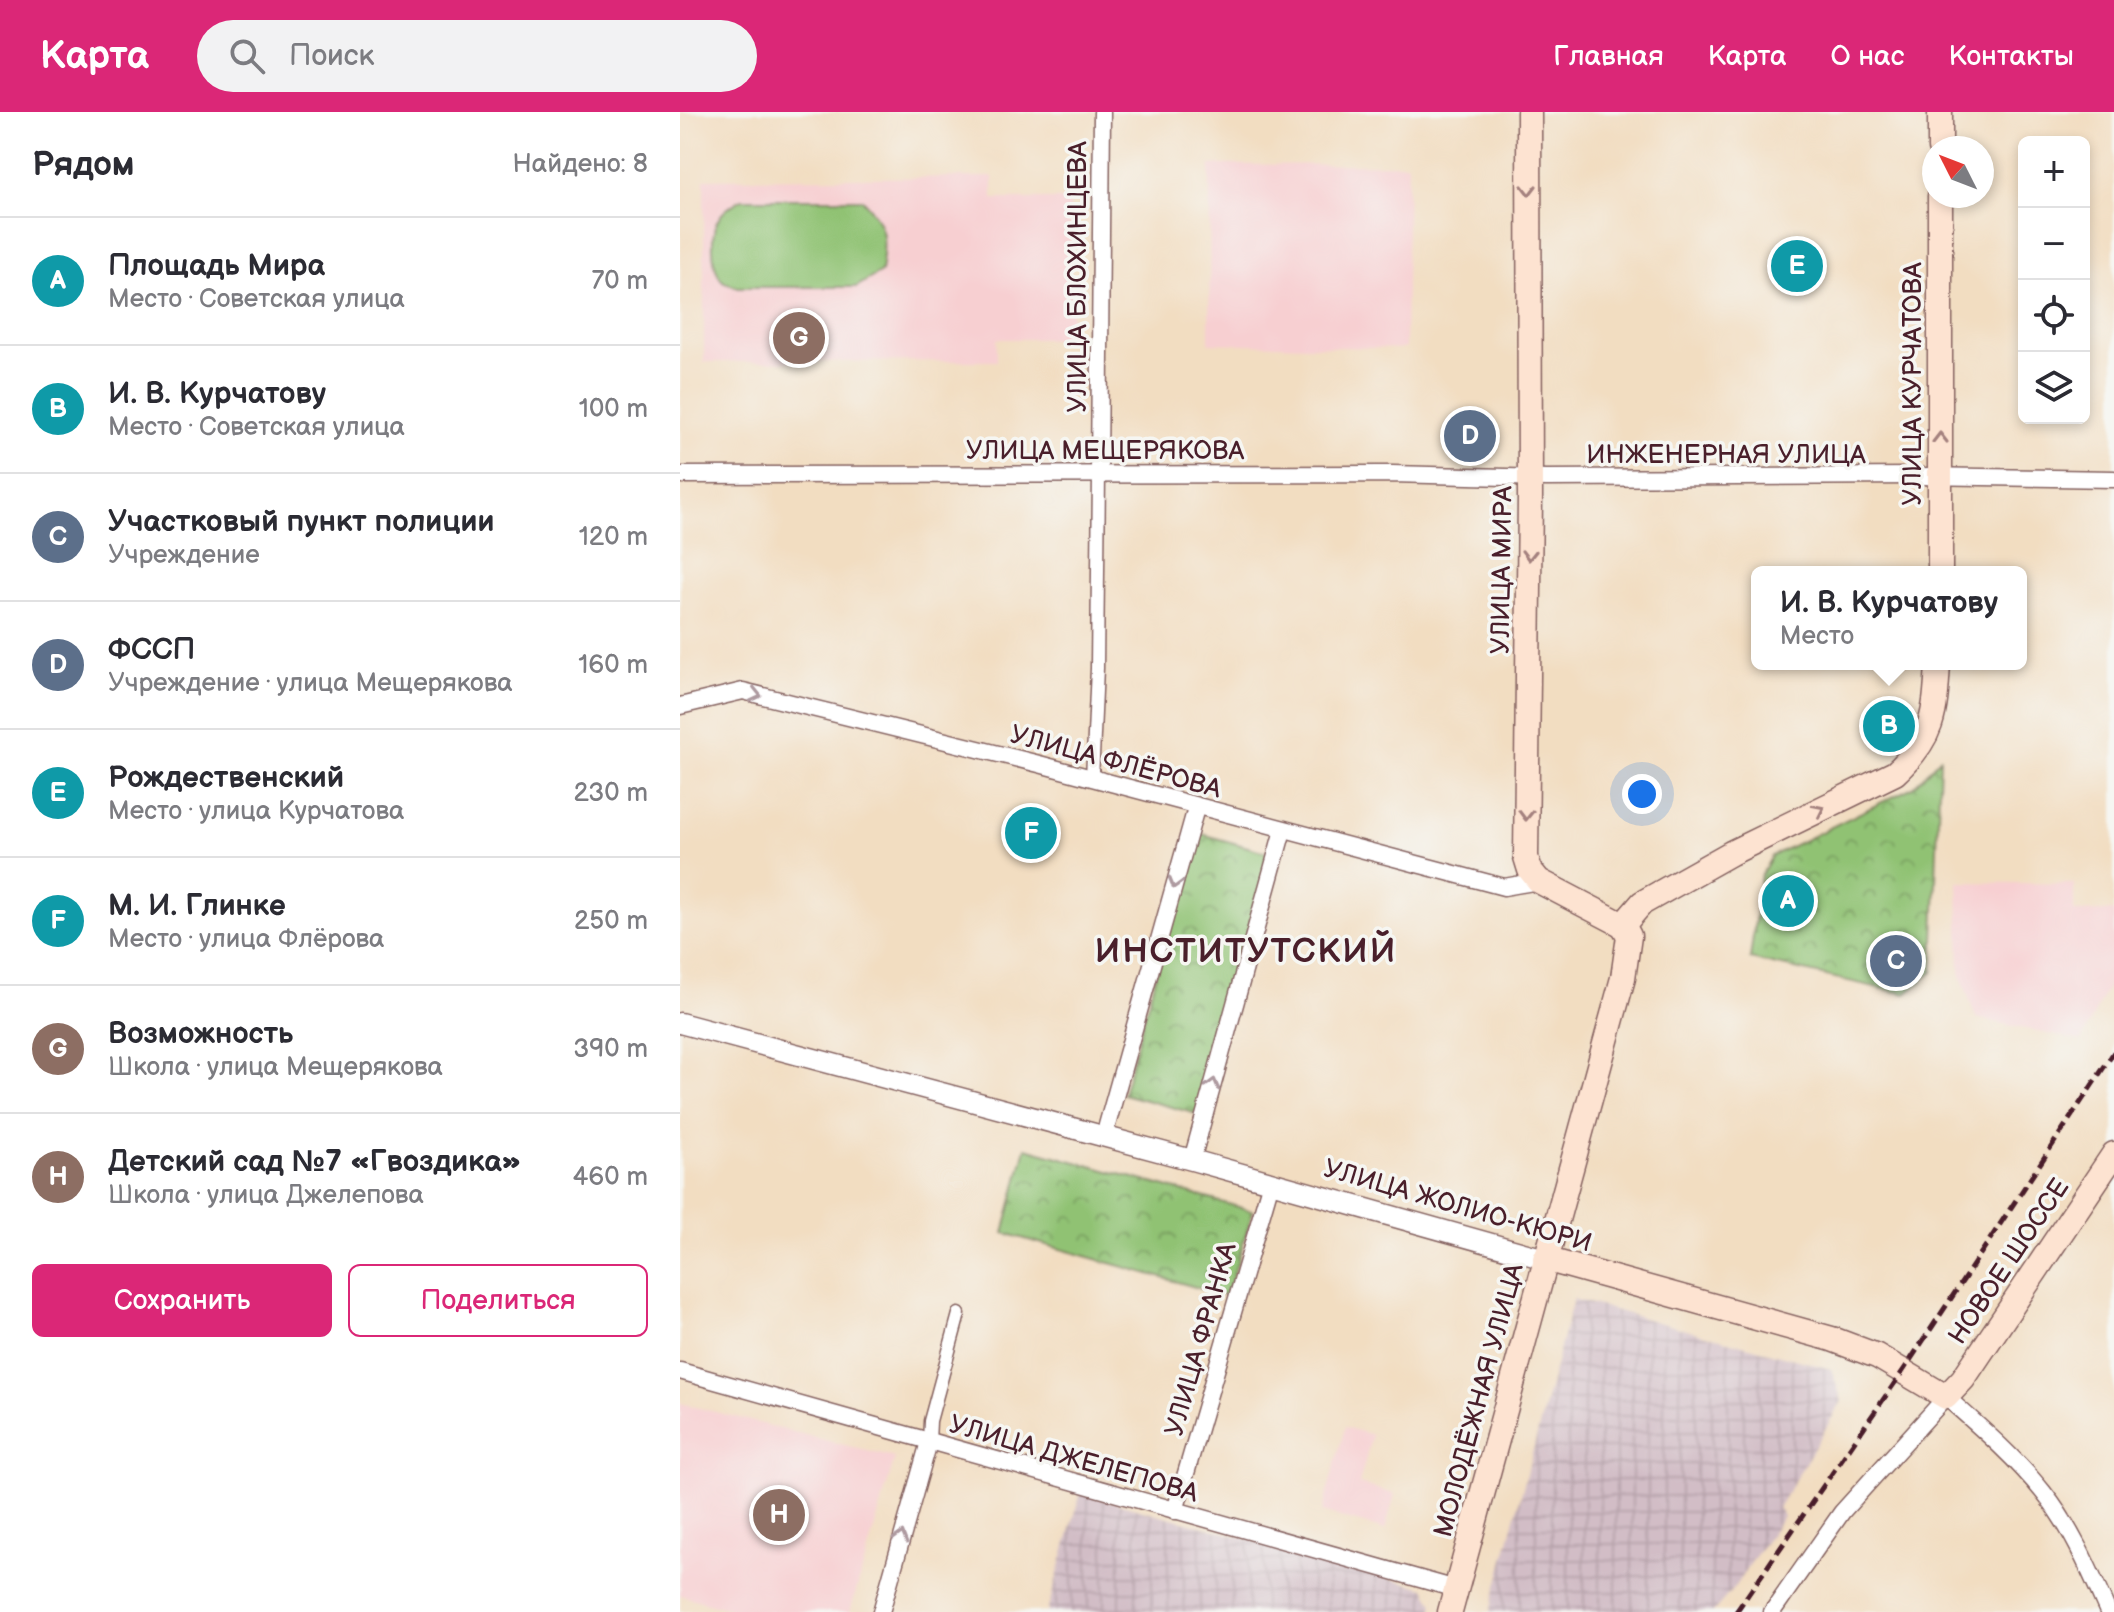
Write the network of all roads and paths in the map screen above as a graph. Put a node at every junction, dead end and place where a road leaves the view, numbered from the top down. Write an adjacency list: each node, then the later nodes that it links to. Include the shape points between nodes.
1 (1102, 112): 6 (street, УЛИЦА БЛОХИНЦЕВА)
2 (1529, 112): 8 (main road, УЛИЦА МИРА, one-way to 8)
3 (1940, 112): 4 (main road)
4 (1940, 136)
5 (1940, 208): 9 (main road, УЛИЦА КУРЧАТОВА, one-way to 5)
6 (1099, 474): 7 (street, УЛИЦА МЕЩЕРЯКОВА); 8 (street, УЛИЦА МЕЩЕРЯКОВА); 14 (street, УЛИЦА БЛОХИНЦЕВА)
7 (680, 475)
8 (1530, 477): 9 (street, ИНЖЕНЕРНАЯ УЛИЦА); 17 (main road, УЛИЦА МИРА, one-way to 17, via 1525,832 1530,870)
9 (1940, 477): 10 (street, ИНЖЕНЕРНАЯ УЛИЦА); 11 (main road, УЛИЦА КУРЧАТОВА)
10 (2114, 479)
11 (1940, 566)
12 (1938, 670): 18 (main road, one-way to 12, via 1642,903 1748,844 1895,773 1917,753 1927,734 1936,706)
13 (680, 706): 14 (street, УЛИЦА ФЛЁРОВА, one-way to 14, via 743,691)
14 (1092, 779): 15 (street, УЛИЦА ФЛЁРОВА)
15 (1196, 808): 16 (street, УЛИЦА ФЛЁРОВА); 20 (street, one-way to 20)
16 (1283, 830): 17 (street, УЛИЦА ФЛЁРОВА, via 1504,887); 22 (street, one-way to 16)
17 (1539, 881): 18 (main road)
18 (1623, 925): 24 (main road, МОЛОДЁЖНАЯ УЛИЦА, via 1629,936 1623,978)
19 (680, 1023): 20 (street, УЛИЦА ЖОЛИО-КЮРИ)
20 (1104, 1136): 22 (street, УЛИЦА ЖОЛИО-КЮРИ)
21 (2114, 1154): 27 (main road, НОВОЕ ШОССЕ)
22 (1192, 1160): 23 (street, УЛИЦА ЖОЛИО-КЮРИ)
23 (1271, 1182): 24 (street, УЛИЦА ЖОЛИО-КЮРИ); 29 (street, УЛИЦА ФРАНКА)
24 (1545, 1259): 27 (main road, УЛИЦА ЖОЛИО-КЮРИ, via 1832,1339 1877,1356); 30 (main road, МОЛОДЁЖНАЯ УЛИЦА)
25 (959, 1314): 28 (street)
26 (680, 1371): 28 (street, УЛИЦА ДЖЕЛЕПОВА)
27 (1946, 1397): 32 (street, via 1842,1512); 33 (street, УЛИЦА ЖОЛИО-КЮРИ, via 2045,1494)
28 (929, 1442): 29 (street, УЛИЦА ДЖЕЛЕПОВА); 31 (street, one-way to 28)
29 (1175, 1511): 30 (street, УЛИЦА ДЖЕЛЕПОВА)
30 (1453, 1601)
31 (881, 1612)
32 (1772, 1612)
33 (2108, 1612)

